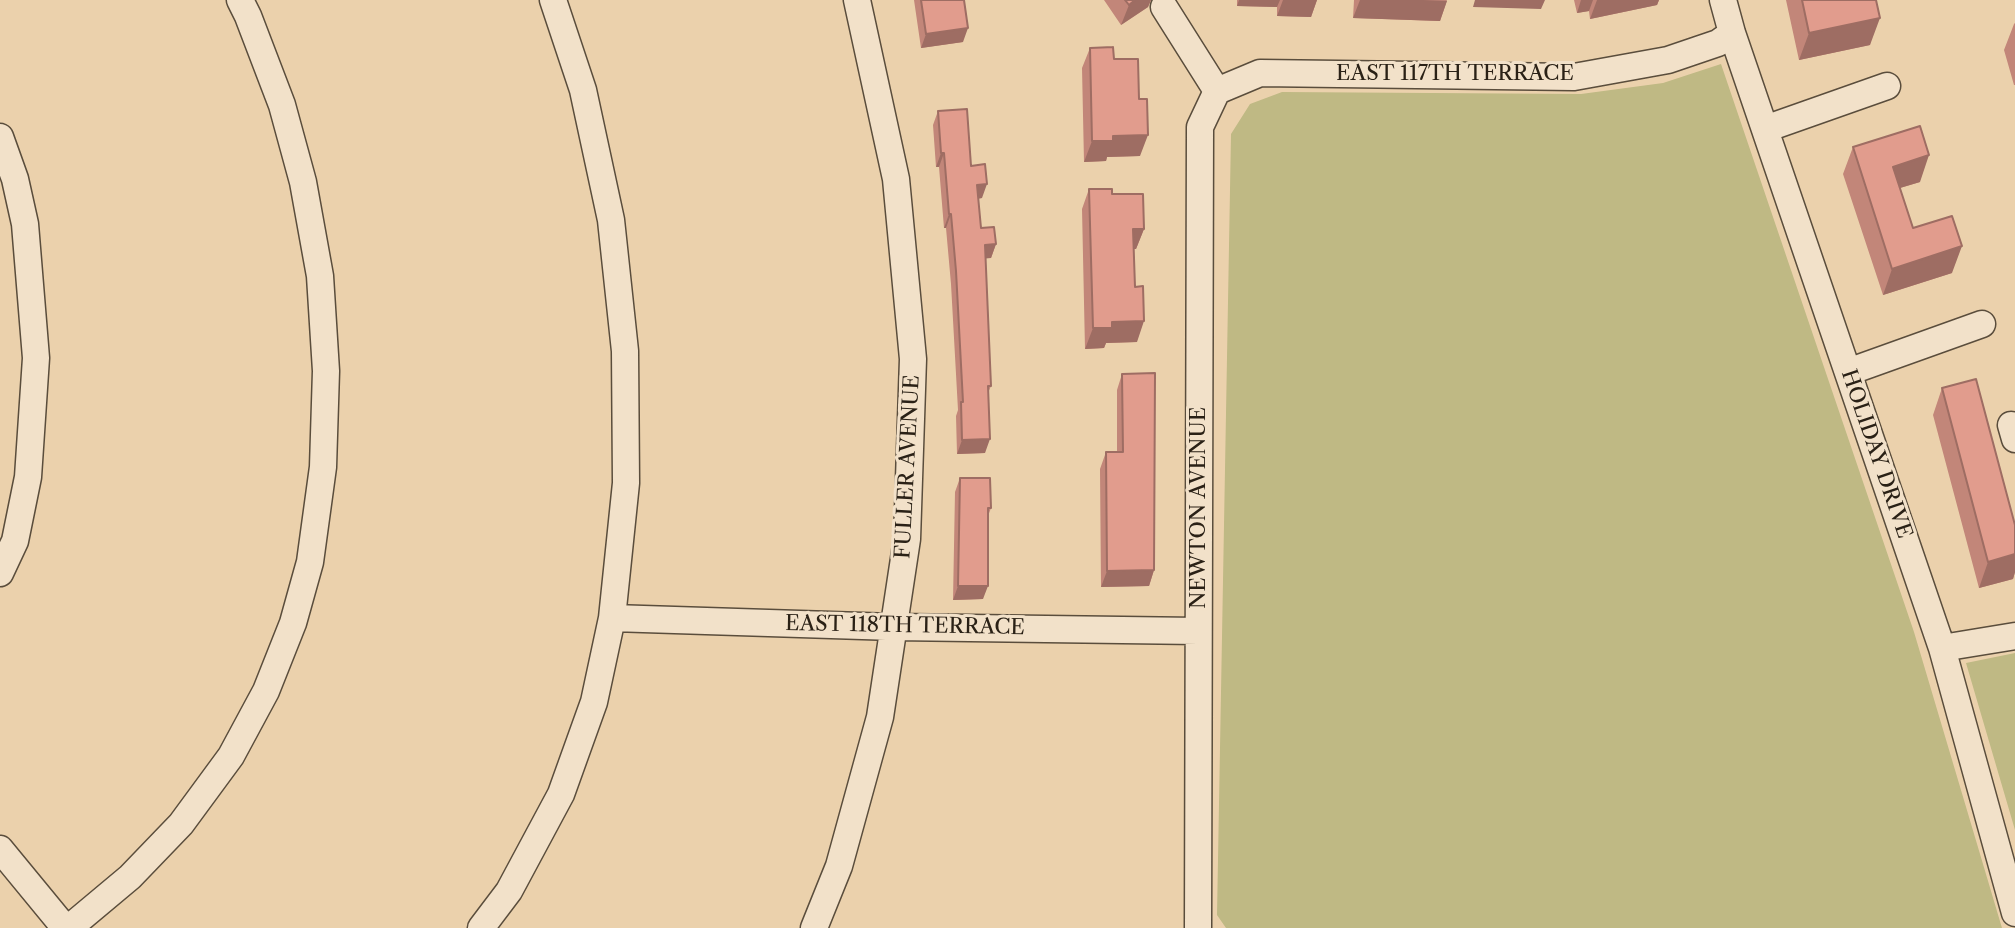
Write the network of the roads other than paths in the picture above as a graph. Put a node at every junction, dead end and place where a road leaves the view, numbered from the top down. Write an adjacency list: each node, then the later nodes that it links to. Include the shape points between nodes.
1 (240, 0): 21 (street, via 282,105 303,182 320,276 327,371 323,467 310,562 293,623 266,691 231,756 181,824 130,877)
2 (553, 0): 14 (street, via 583,90 611,220 625,351 626,483)
3 (857, 0): 15 (street, FULLER AVENUE, via 896,180 913,359 907,539)
4 (1723, 0): 6 (street, HOLIDAY DRIVE)
5 (1164, 7): 8 (street)
6 (1732, 33): 8 (street, EAST 117TH TERRACE, via 1718,43 1668,60 1574,77 1260,73); 9 (street, HOLIDAY DRIVE)
7 (1887, 86): 9 (street)
8 (1217, 91): 16 (street, NEWTON AVENUE, via 1200,127)
9 (1765, 129): 12 (street, HOLIDAY DRIVE)
10 (0, 137): 13 (street, via 25,224 36,358 28,477 15,541)
11 (1982, 324): 12 (street)
12 (1848, 372): 18 (street, HOLIDAY DRIVE)
13 (0, 573)
14 (612, 618): 15 (street, EAST 118TH TERRACE); 22 (street, via 594,702 561,794 509,891)
15 (894, 627): 16 (street, EAST 118TH TERRACE); 23 (street, FULLER AVENUE, via 880,717 839,866)
16 (1198, 631): 24 (street, NEWTON AVENUE)
17 (2015, 636): 18 (street)
18 (1942, 648): 20 (street, HOLIDAY DRIVE)
19 (0, 849): 21 (street)
20 (2015, 913)
21 (67, 928)
22 (481, 928)
23 (814, 928)
24 (1198, 928)

